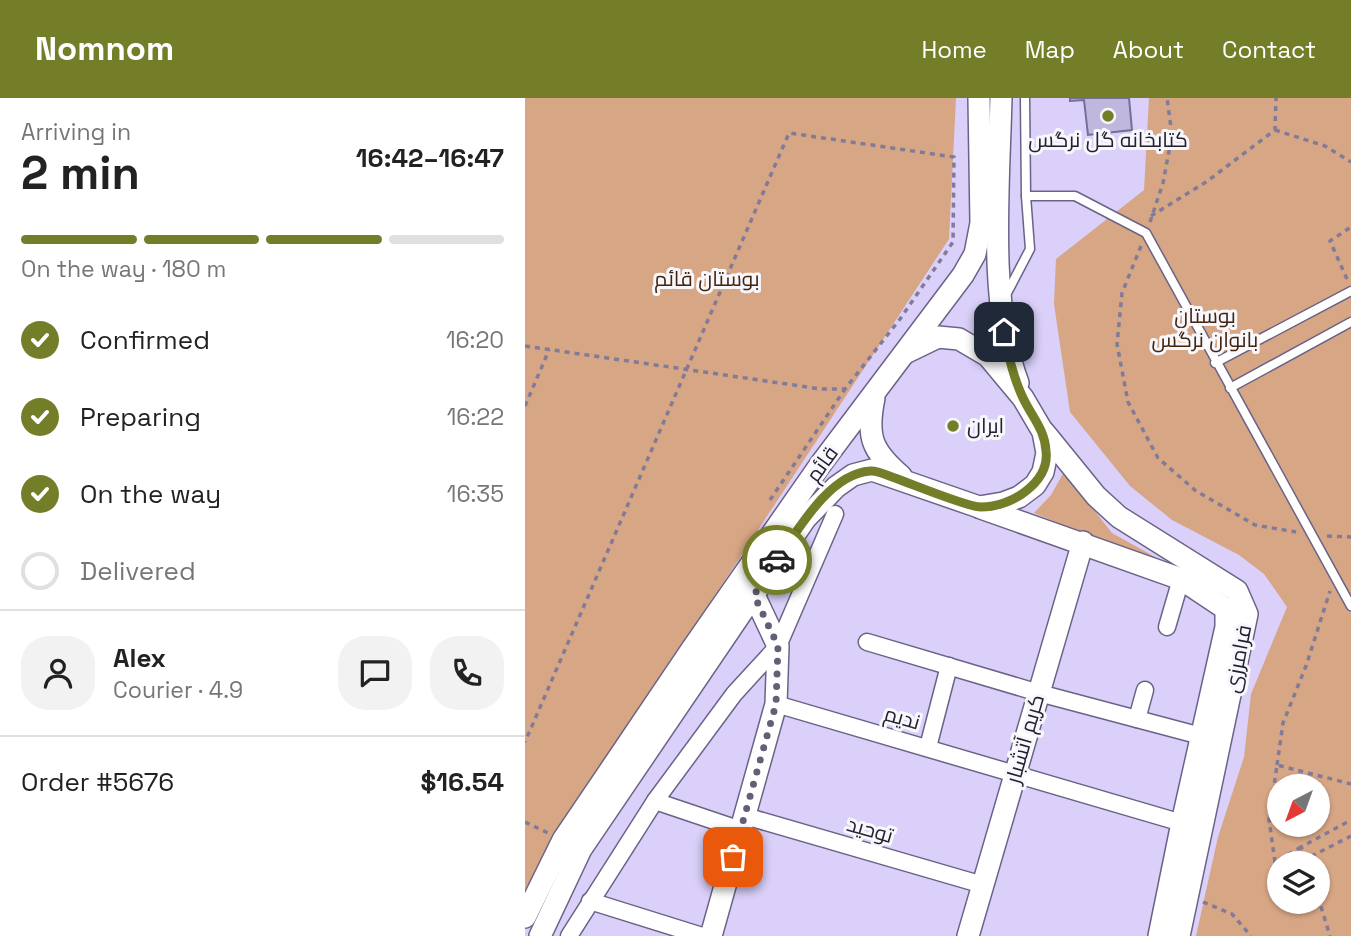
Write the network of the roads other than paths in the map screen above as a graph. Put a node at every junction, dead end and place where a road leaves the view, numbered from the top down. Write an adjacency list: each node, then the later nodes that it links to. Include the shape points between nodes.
1 (979, 98): 8 (main road, قائم, via 981,223 975,254)
2 (1001, 98): 6 (main road)
3 (1025, 98): 4 (lane)
4 (1026, 196): 6 (lane, via 1030,249); 9 (lane, via 1075,196 1146,233)
5 (1351, 289): 9 (lane)
6 (1001, 304): 12 (main road, via 1010,364)
7 (1351, 321): 10 (lane)
8 (905, 353): 11 (main road, قائم); 12 (main road, via 938,337 959,339 988,356)
9 (1215, 363): 10 (lane)
10 (1230, 388): 20 (lane)
11 (875, 394): 14 (main road, via 869,421 871,441 881,459); 37 (main road, قائم, via 820,465 563,840)
12 (1023, 398): 13 (main road)
13 (1043, 432): 15 (main road, via 1047,453 1035,485 1019,497); 44 (main road, فرامرزی, via 1119,517 1237,591 1247,614)
14 (908, 482): 15 (main road); 19 (main road, قائم, via 872,470 835,487 805,519)
15 (979, 507): 17 (main road)
16 (835, 514): 23 (street)
17 (1083, 542): 18 (main road); 26 (main road, کریم آتشبار)
18 (1181, 579): 21 (street); 29 (main road, فرامرزی, via 1226,609)
19 (754, 595): 23 (main road); 38 (main road, قائم, via 581,849)
20 (1351, 606)
21 (1167, 627)
22 (867, 642): 24 (street)
23 (778, 646): 27 (main road); 32 (street, via 733,694)
24 (949, 666): 26 (street); 30 (street)
25 (1145, 690): 28 (street)
26 (1039, 692): 28 (street); 31 (main road, کریم آتشبار)
27 (776, 704): 30 (street, ندیم); 33 (main road)
28 (1137, 719): 29 (street)
29 (1201, 736): 34 (main road, فرامرزی)
30 (928, 747): 31 (street, ندیم)
31 (1016, 772): 34 (street, ندیم); 35 (main road, کریم آتشبار)
32 (655, 801): 33 (street, توحید); 36 (street)
33 (743, 823): 35 (street, توحید); 41 (main road)
34 (1182, 823): 43 (main road, فرامرزی)
35 (983, 886): 42 (main road, کریم آتشبار)
36 (590, 901): 39 (street); 40 (street)
37 (525, 916)
38 (540, 936)
39 (569, 936)
40 (702, 936)
41 (711, 936)
42 (968, 936)
43 (1159, 936)
44 (1179, 936)

